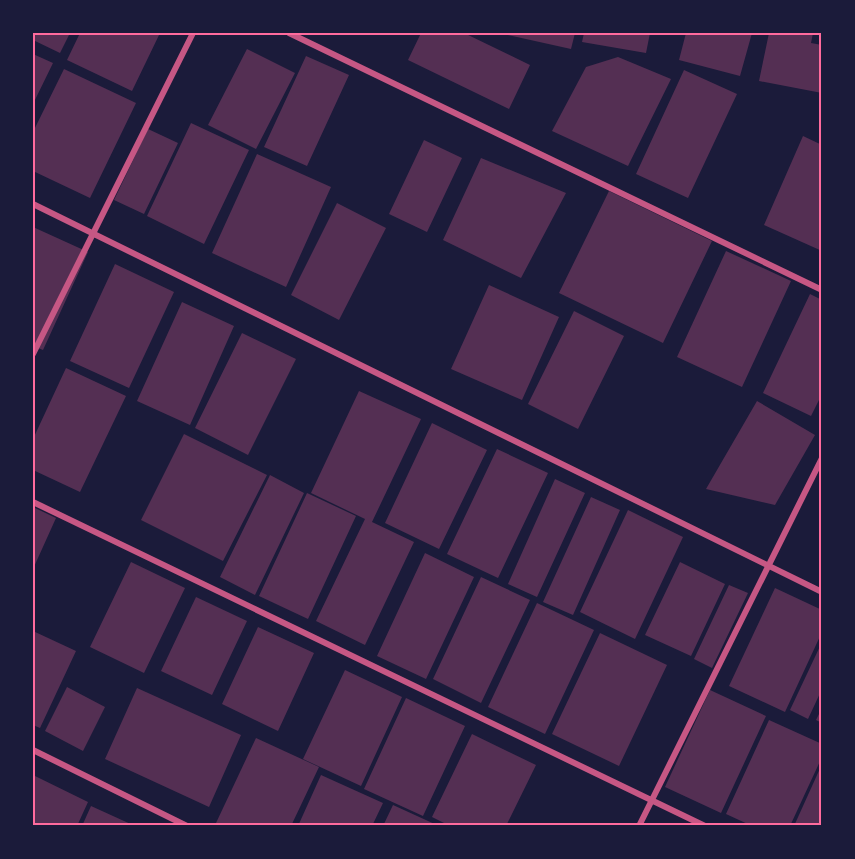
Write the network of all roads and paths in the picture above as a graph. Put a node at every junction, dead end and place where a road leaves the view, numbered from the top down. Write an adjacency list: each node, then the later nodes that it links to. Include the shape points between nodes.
1 (193, 33): 4 (street)
2 (289, 33): 5 (street)
3 (33, 204): 4 (street)
4 (93, 234): 6 (street); 9 (street)
5 (822, 290)
6 (33, 354)
7 (822, 458): 9 (street)
8 (33, 502): 12 (street)
9 (768, 566): 10 (street); 12 (street)
10 (822, 592)
11 (33, 750): 13 (street)
12 (652, 800): 14 (street); 15 (street)
13 (187, 826)
14 (639, 826)
15 (705, 826)

